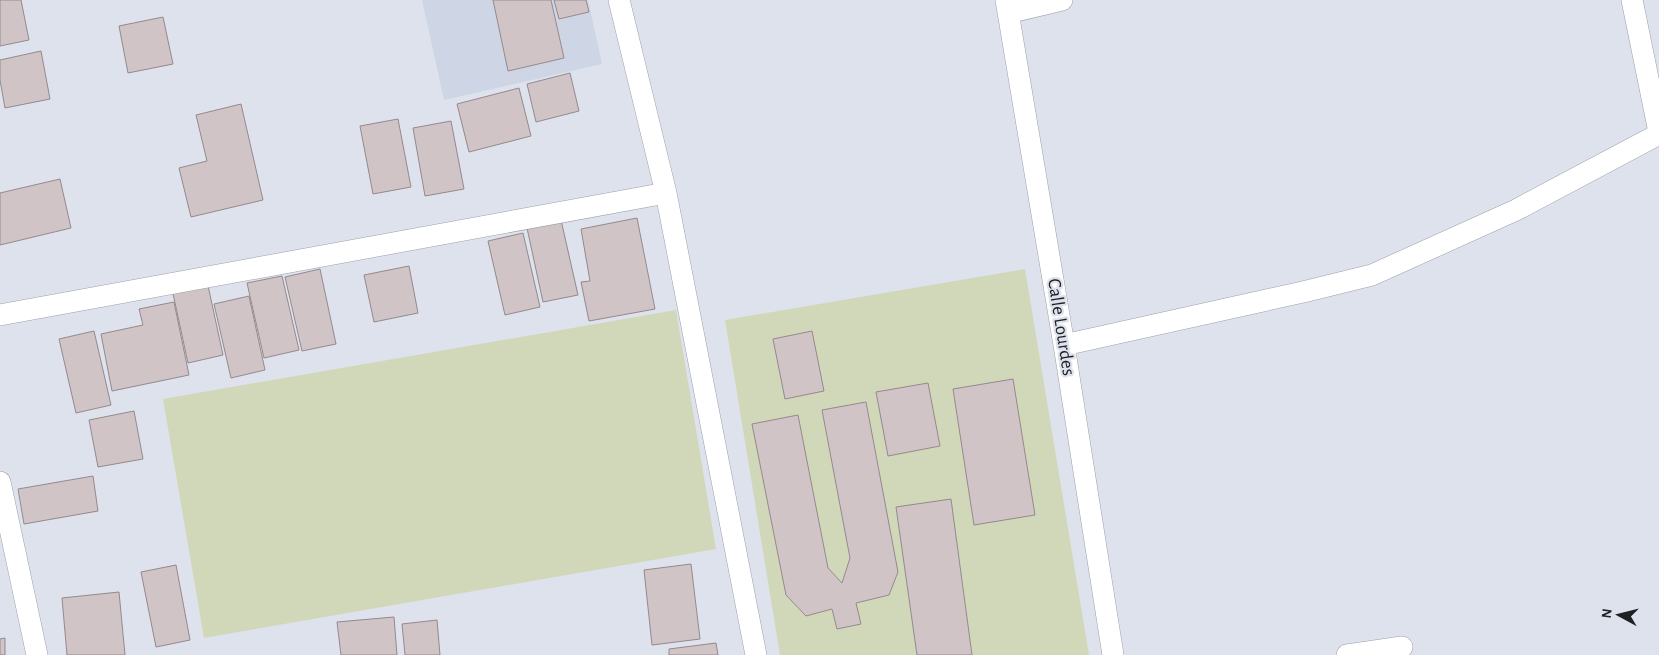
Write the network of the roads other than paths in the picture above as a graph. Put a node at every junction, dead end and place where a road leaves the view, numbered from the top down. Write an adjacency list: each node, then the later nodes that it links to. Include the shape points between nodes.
1 (619, 0): 6 (street)
2 (1062, 0): 4 (street)
3 (1632, 0): 5 (street)
4 (1007, 7): 8 (street, Calle Lourdes)
5 (1659, 133): 8 (street, via 1516,210 1372,274)
6 (666, 193): 7 (street); 12 (street)
7 (0, 315)
8 (1064, 345): 13 (street, Calle Lourdes)
9 (0, 482): 11 (street)
10 (1402, 646): 14 (street)
11 (37, 655)
12 (756, 655)
13 (1113, 655)
14 (1347, 655)

